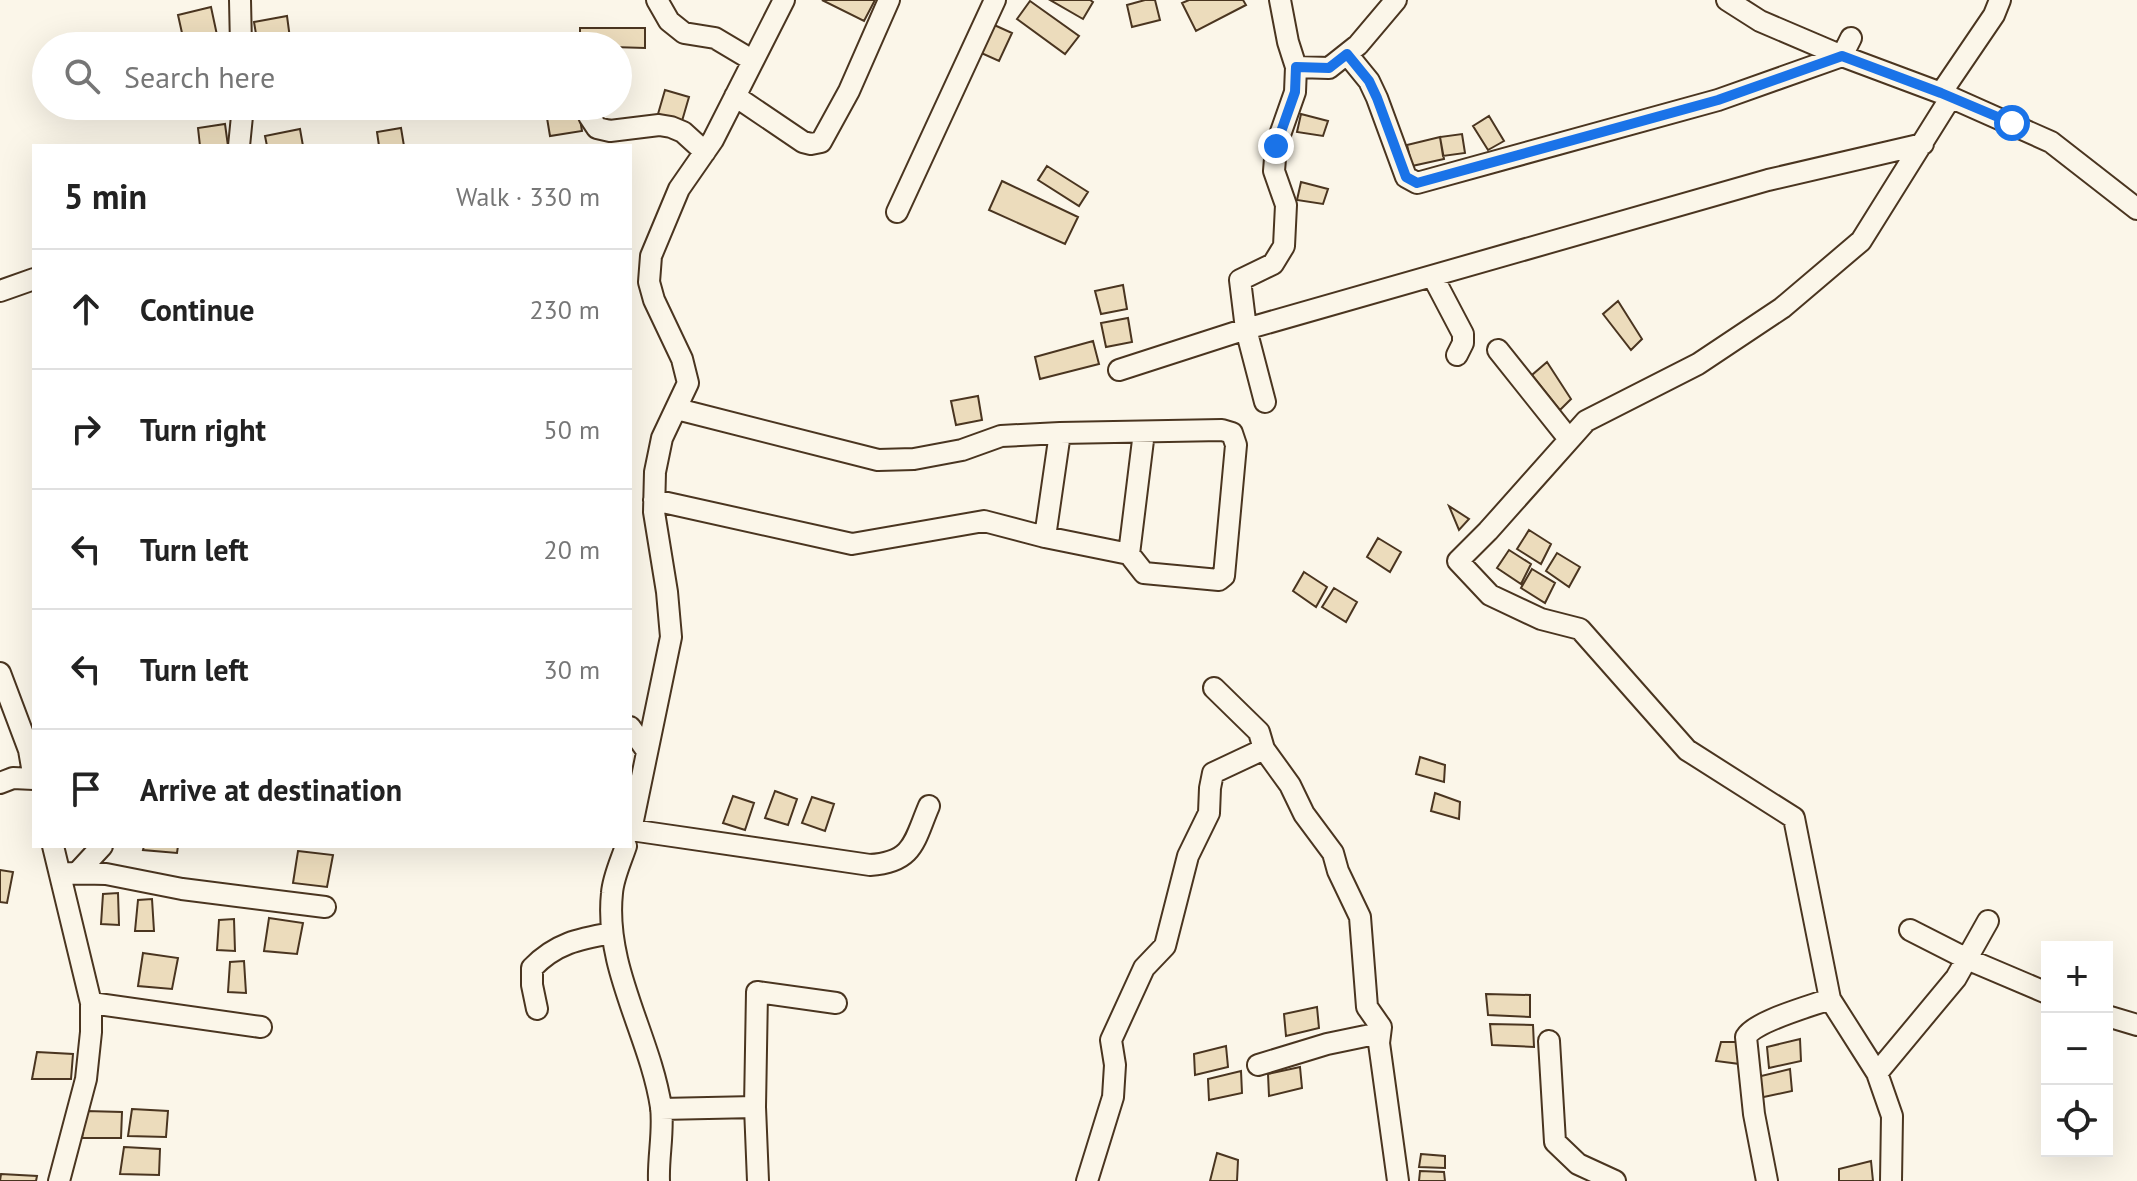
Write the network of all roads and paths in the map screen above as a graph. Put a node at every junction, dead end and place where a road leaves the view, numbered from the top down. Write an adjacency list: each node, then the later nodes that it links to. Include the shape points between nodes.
1 (240, 0): 10 (street)
2 (657, 0): 13 (street, via 669,21 684,33 715,38)
3 (784, 0): 13 (street)
4 (889, 0): 16 (street, via 821,142 803,142)
5 (995, 0): 23 (street)
6 (1280, 0): 14 (street)
7 (1396, 0): 12 (street)
8 (1727, 0): 11 (street, via 1760,21)
9 (2000, 0): 15 (street)
10 (241, 32)
11 (1847, 47): 12 (street, via 1718,100 1417,183 1406,177 1373,90); 15 (street)
12 (1347, 54): 14 (street, via 1329,68)
13 (752, 60): 16 (street)
14 (1296, 67): 27 (street, via 1295,92 1276,146 1274,171 1286,205 1284,246 1273,264 1240,280)
15 (1946, 95): 20 (street); 22 (street, via 2051,142)
16 (735, 96): 21 (street)
17 (242, 120): 19 (street)
18 (592, 120): 21 (street, via 597,128 610,131 671,127)
19 (239, 144)
20 (1923, 144): 24 (street, via 1768,180); 35 (street, via 1861,241 1782,308 1698,364 1586,421)
21 (705, 152): 32 (street, via 679,189 651,256 654,300 688,383)
22 (2137, 209)
23 (897, 212)
24 (1433, 277): 27 (street); 29 (street, via 1463,334)
25 (32, 280): 26 (street)
26 (0, 291)
27 (1246, 329): 30 (street); 31 (street)
28 (1498, 350): 35 (street)
29 (1457, 355)
30 (1119, 370)
31 (1265, 402)
32 (677, 409): 34 (street, via 878,460 962,450 1001,436); 36 (street, via 662,438)
33 (1144, 432): 34 (street); 38 (street); 38 (street, via 1232,433 1236,445 1224,576 1219,580 1144,573)
34 (1060, 433): 37 (street)
35 (1569, 439): 59 (street, via 1458,561 1490,595 1541,619 1580,629 1687,750 1794,818)
36 (654, 500): 37 (street, via 852,544 984,521); 41 (street, via 671,637)
37 (1045, 537): 38 (street)
38 (1129, 554)
39 (0, 673): 43 (street)
40 (1214, 688): 42 (street, via 1259,732)
41 (636, 737): 46 (street)
42 (1264, 749): 66 (street, via 1333,853 1360,917 1367,1007); 75 (street, via 1213,773 1209,813 1188,856 1165,946 1144,968 1111,1040 1113,1097)
43 (32, 767)
44 (32, 779): 45 (street)
45 (0, 783)
46 (632, 800)
47 (929, 806): 48 (street, via 910,849 891,864)
48 (632, 831)
49 (54, 848): 52 (street)
50 (100, 848): 52 (street)
51 (625, 848): 56 (street, via 612,891)
52 (69, 873): 53 (street); 60 (street)
53 (325, 907)
54 (1988, 921): 57 (street)
55 (1910, 930): 57 (street)
56 (612, 933): 62 (street, via 576,940 547,953 532,968); 71 (street)
57 (1967, 959): 58 (street); 69 (street)
58 (2041, 990)
59 (1830, 999): 69 (street); 78 (street, via 1746,1037)
60 (91, 1003): 65 (street); 72 (street, via 86,1079)
61 (836, 1003): 70 (street, via 757,992)
62 (537, 1009)
63 (2113, 1018): 64 (street)
64 (2137, 1025)
65 (261, 1027)
66 (1380, 1033): 68 (street); 76 (street)
67 (1549, 1041): 77 (street, via 1555,1142 1578,1164)
68 (1258, 1065)
69 (1877, 1073): 79 (street, via 1892,1116)
70 (755, 1107): 71 (street); 74 (street)
71 (661, 1109): 73 (street)
72 (59, 1181)
73 (659, 1181)
74 (758, 1181)
75 (1087, 1181)
76 (1398, 1181)
77 (1615, 1181)
78 (1767, 1181)
79 (1891, 1181)

